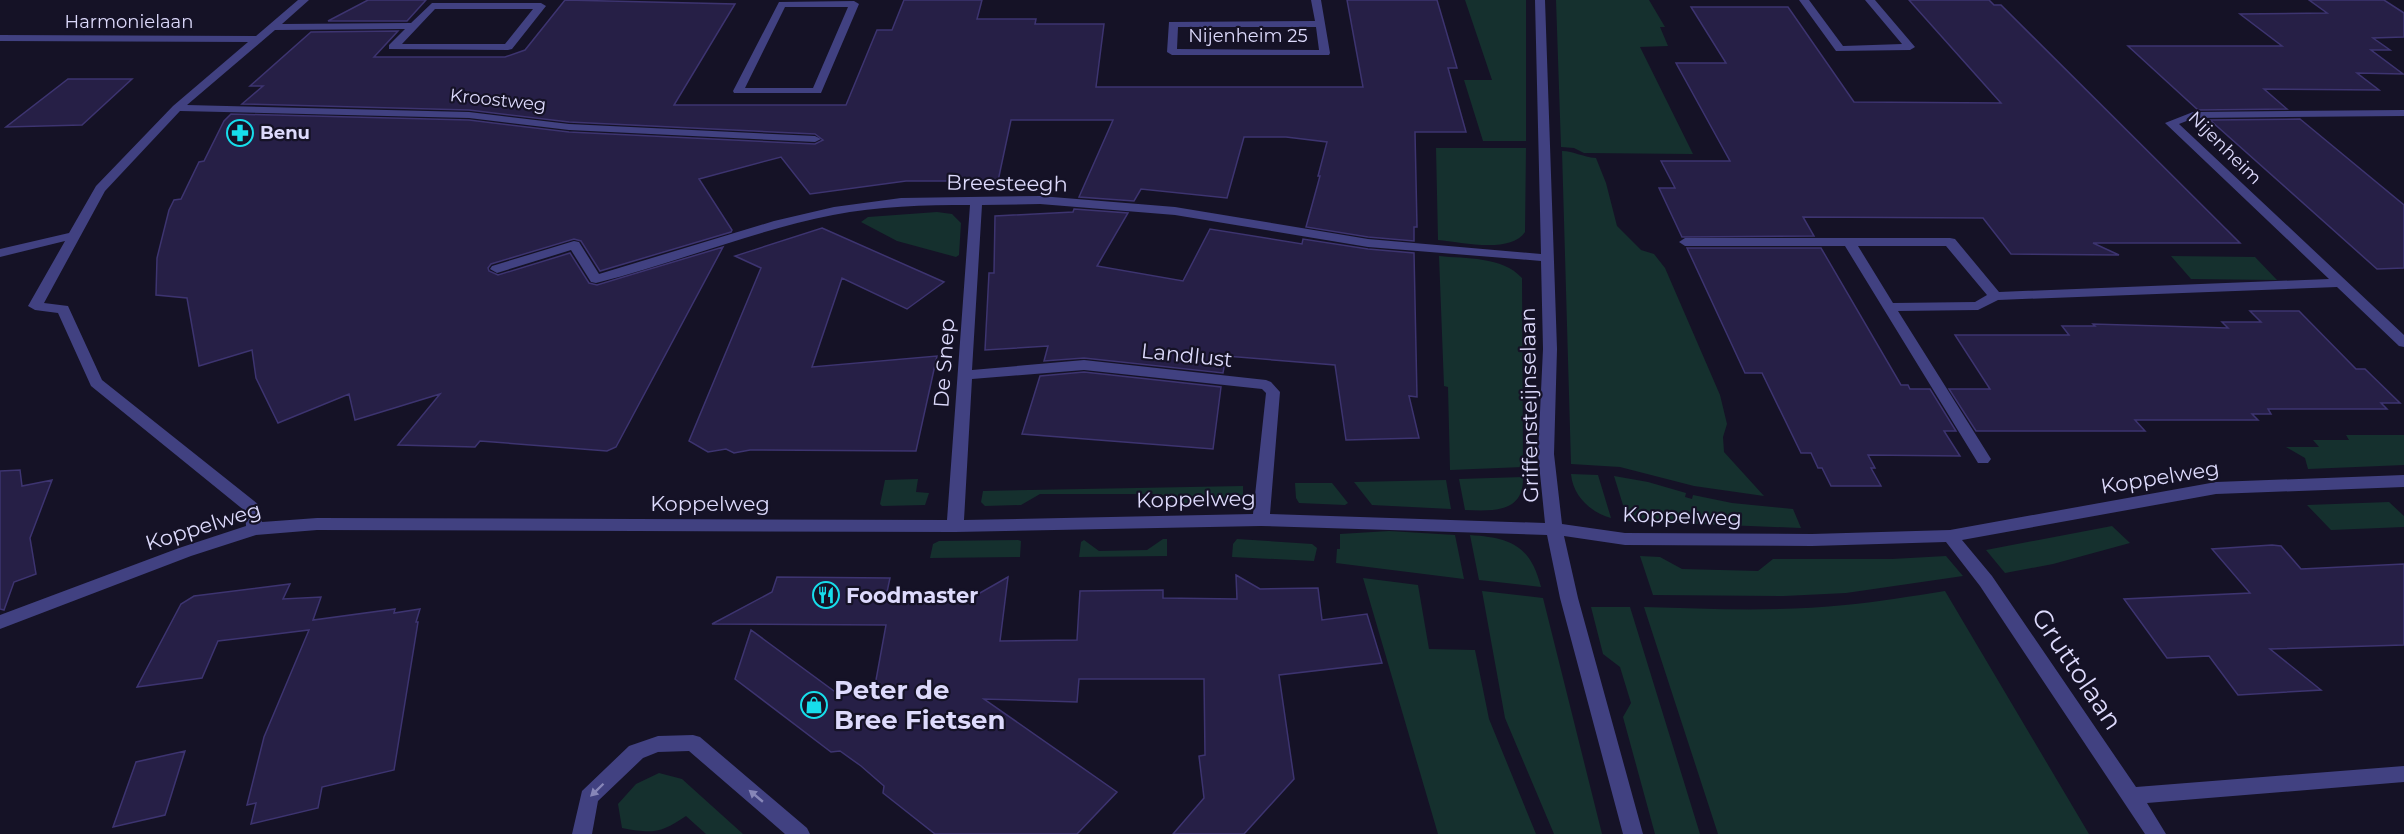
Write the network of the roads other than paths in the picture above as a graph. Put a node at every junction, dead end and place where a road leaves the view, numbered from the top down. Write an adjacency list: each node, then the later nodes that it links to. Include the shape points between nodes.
1 (304, 0): 9 (street)
2 (1316, 0): 7 (street, Nijenheim 25)
3 (1540, 0): 20 (street, Griffensteijnselaan)
4 (1804, 0): 5 (street, via 1840,49 1910,47)
5 (1870, 0)
6 (855, 2): 6 (street, via 782,4 738,91 817,92)
7 (1320, 24): 7 (street, Nijenheim 25, via 1173,24 1172,52 1325,53)
8 (414, 26): 8 (street, via 393,47 508,47 541,6 432,6); 9 (street)
9 (272, 27): 11 (street)
10 (0, 38): 11 (street, Harmonielaan)
11 (257, 39): 12 (street)
12 (177, 108): 14 (street, Kroostweg, via 469,114 569,127); 16 (street, via 99,189)
13 (2404, 113): 22 (street, Nijenheim, via 2193,115 2171,123)
14 (815, 139)
15 (976, 202): 20 (street, Breesteegh, via 1040,200 1175,211 1368,243); 21 (street, Breesteegh, via 901,202 834,211 596,279 574,245); 26 (street, De Snep)
16 (75, 236): 19 (street); 31 (street, via 35,306 63,309 96,383 253,509)
17 (1685, 242): 18 (street)
18 (1849, 242): 23 (street, via 1950,242); 24 (street)
19 (0, 253)
20 (1546, 258): 32 (street, Griffensteijnselaan, via 1550,349 1546,454)
21 (497, 269)
22 (2340, 283): 23 (street); 25 (street, Nijenheim)
23 (1995, 296): 24 (street, via 1978,306)
24 (1889, 307): 27 (street)
25 (2404, 343)
26 (964, 375): 29 (street, Landlust, via 1084,365 1266,385 1273,392); 30 (street, De Snep)
27 (1983, 459)
28 (2404, 481): 33 (street, Koppelweg, via 2216,488)
29 (1261, 520): 30 (street, Koppelweg); 32 (street, Koppelweg)
30 (955, 526): 31 (street, Koppelweg, via 317,524)
31 (255, 529): 34 (street, Koppelweg)
32 (1554, 529): 33 (street, Koppelweg, via 1625,539 1774,541); 39 (street, Griffensteijnselaan)
33 (1950, 536): 36 (street, Gruttolaan, via 1986,581)
34 (0, 622)
35 (2404, 774): 36 (street)
36 (2132, 796): 40 (street, Gruttolaan)
37 (582, 834): 38 (street, one-way to 37, via 693,743 658,744 636,752 589,797)
38 (800, 834)
39 (1633, 834)
40 (2156, 834)

